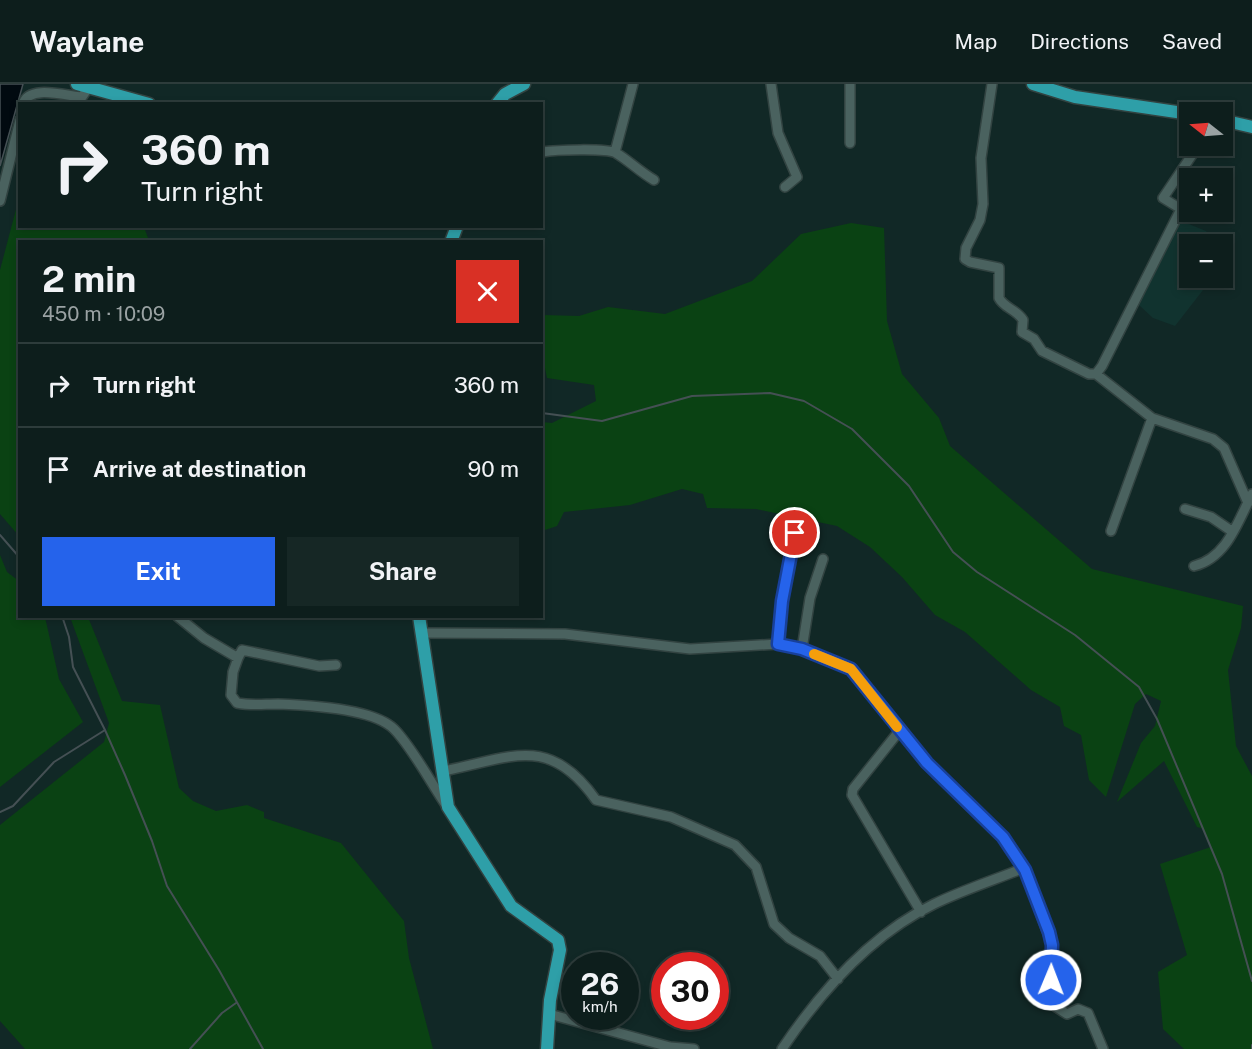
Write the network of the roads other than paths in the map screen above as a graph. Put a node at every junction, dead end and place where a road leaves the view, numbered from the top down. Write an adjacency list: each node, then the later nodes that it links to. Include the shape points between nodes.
1 (524, 84): 9 (main road)
2 (633, 84): 18 (street)
3 (771, 84): 21 (street, via 778,133 797,177)
4 (850, 84): 16 (street)
5 (992, 84): 23 (street, via 981,158 983,204 965,259 999,268 1001,302 1017,310 1023,320 1022,332 1034,339 1042,351)
6 (1033, 84): 8 (main road)
7 (83, 86): 10 (street, via 82,97 45,89 34,91); 11 (main road)
8 (1061, 88): 12 (main road)
9 (501, 94)
10 (24, 102)
11 (142, 102)
12 (1179, 112)
13 (1233, 123): 14 (main road)
14 (1252, 127)
15 (18, 128): 22 (street)
16 (850, 143)
17 (543, 152): 18 (street)
18 (615, 152): 20 (street)
19 (1191, 156): 23 (street, via 1163,198 1181,210)
20 (654, 180)
21 (785, 187)
22 (0, 201)
23 (1096, 374): 24 (street)
24 (1152, 418): 25 (street, via 1213,439 1224,448); 27 (street)
25 (1250, 499): 28 (street)
26 (1185, 509): 28 (street, via 1211,517)
27 (1111, 531)
28 (1233, 532): 31 (street, via 1216,554)
29 (795, 533): 35 (street)
30 (822, 559): 36 (street, via 807,612)
31 (1194, 566)
32 (180, 618): 37 (street)
33 (419, 618): 34 (main road)
34 (421, 633): 35 (street, via 565,634 690,649); 40 (main road)
35 (778, 644): 36 (street)
36 (802, 649): 39 (street, via 851,669)
37 (238, 658): 38 (street, via 242,650 303,663); 41 (street, via 231,695 237,703 351,711 374,718 393,728)
38 (336, 665)
39 (900, 730): 42 (street, via 927,763 1003,837); 43 (street, via 852,795)
40 (443, 771): 41 (main road); 44 (street, via 498,757 543,755 567,766 596,800 671,817 735,845 756,867 774,924 820,956)
41 (448, 807): 45 (main road, via 511,906 558,940 560,950)
42 (1024, 868): 43 (street); 49 (street, via 1052,945 1051,990 1056,1007 1067,1014 1078,1009 1088,1013)
43 (921, 912): 44 (street, via 864,949)
44 (838, 979): 48 (street, via 802,1019)
45 (549, 1014): 46 (main road); 47 (street, via 670,1047)
46 (547, 1049)
47 (693, 1049)
48 (782, 1049)
49 (1103, 1049)

